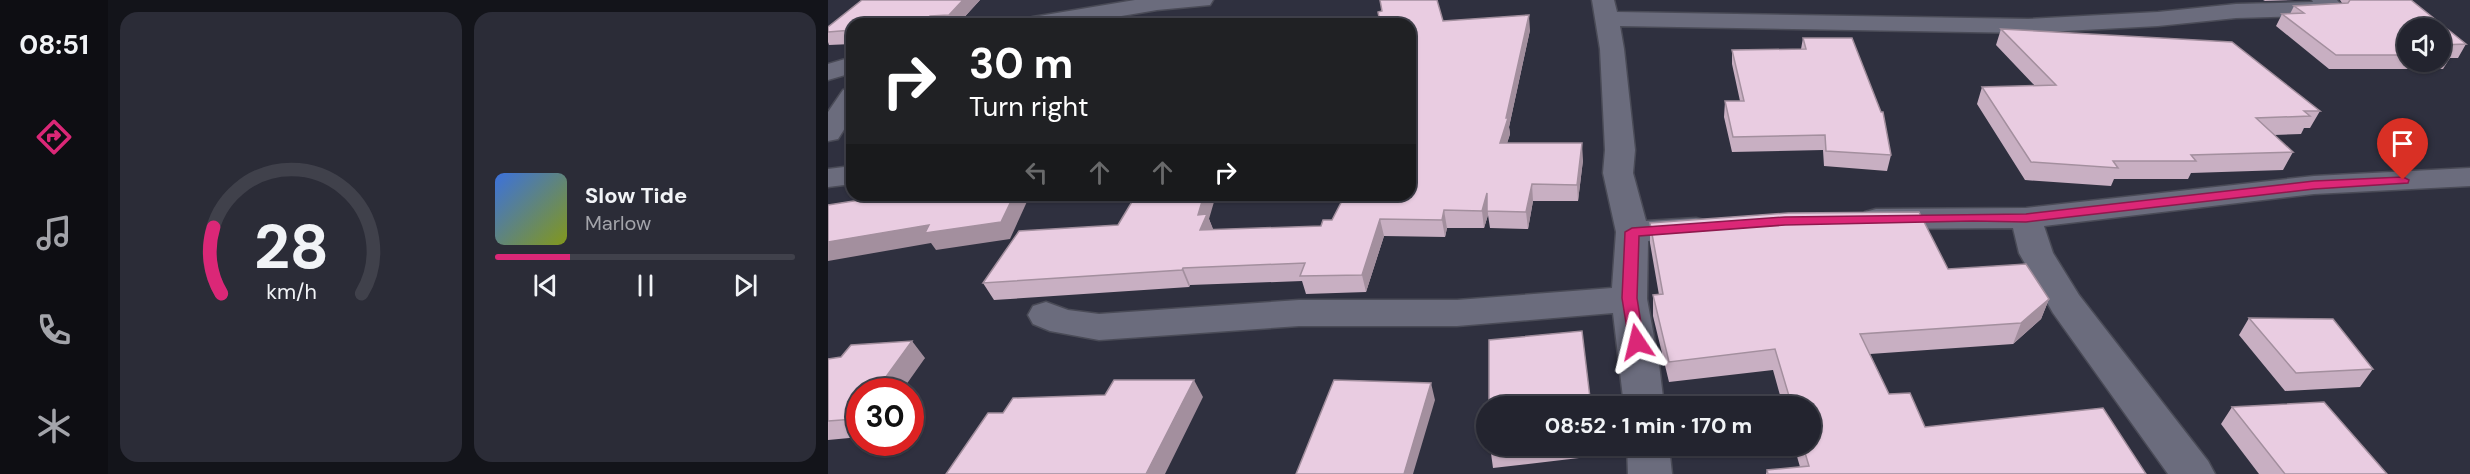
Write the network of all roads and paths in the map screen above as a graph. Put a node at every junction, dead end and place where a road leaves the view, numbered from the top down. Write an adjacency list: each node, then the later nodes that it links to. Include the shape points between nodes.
1 (1202, 0): 3 (street)
2 (2323, 0): 4 (street, via 2333,8 2028,26)
3 (1156, 2): 5 (street); 6 (street)
4 (1605, 10): 17 (street, via 1612,49 1620,150 1618,173)
5 (1067, 18)
6 (1186, 18)
7 (846, 67): 8 (street)
8 (828, 72)
9 (846, 105): 10 (street)
10 (828, 133)
11 (846, 175): 13 (street)
12 (2470, 177): 14 (street, via 2314,185)
13 (828, 178)
14 (2026, 218): 15 (street); 23 (street, via 2036,253 2066,304)
15 (1842, 220)
16 (1726, 225): 17 (street)
17 (1632, 232): 18 (street)
18 (1629, 298): 19 (street, via 1457,313 1299,313 1099,327 1063,322); 20 (street)
19 (1046, 315)
20 (1643, 396)
21 (1649, 456): 22 (street)
22 (1650, 474)
23 (2193, 474)

